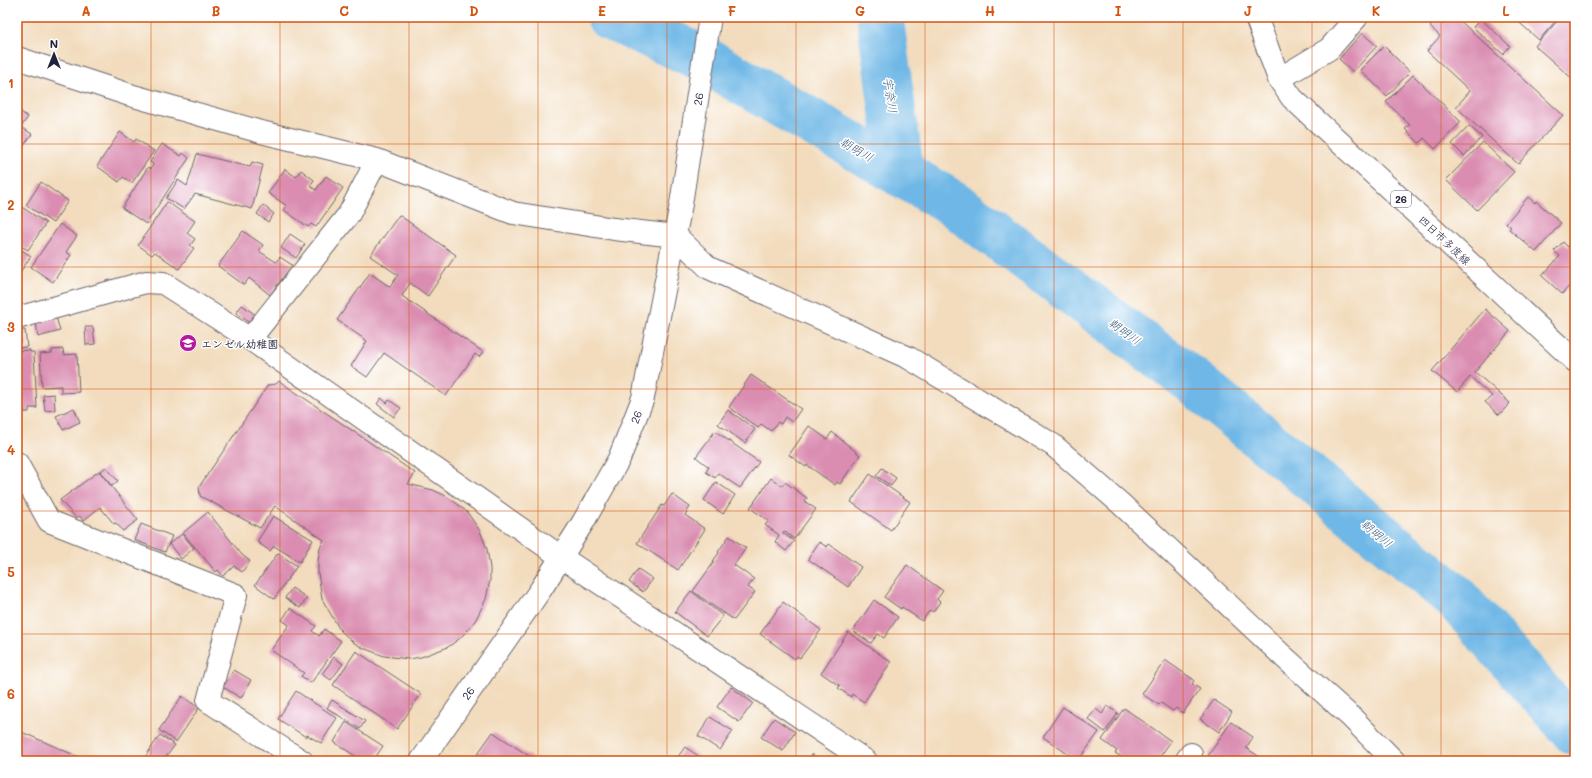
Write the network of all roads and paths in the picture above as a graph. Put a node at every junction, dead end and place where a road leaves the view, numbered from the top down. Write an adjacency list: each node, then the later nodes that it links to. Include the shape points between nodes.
1 (710, 17): 7 (street, 26)
2 (1256, 17): 5 (street, 四日市多度線 / 26)
3 (1357, 17): 5 (street, via 1329,49)
4 (17, 58): 6 (street, via 138,98 261,132)
5 (1279, 79): 10 (street, 四日市多度線 / 26, via 1292,98)
6 (377, 160): 7 (street, via 513,213); 9 (street, via 349,214)
7 (676, 236): 12 (street, 26, via 643,398 619,459); 16 (street, via 709,268 909,358 1053,445 1121,504 1351,717)
8 (17, 318): 9 (street, via 146,282 163,283)
9 (250, 339): 12 (street)
10 (1575, 360)
11 (17, 463): 13 (street, via 50,521 236,595 208,701)
12 (561, 557): 14 (street, 26); 15 (street)
13 (302, 761)
14 (421, 761)
15 (866, 761)
16 (1394, 761)

